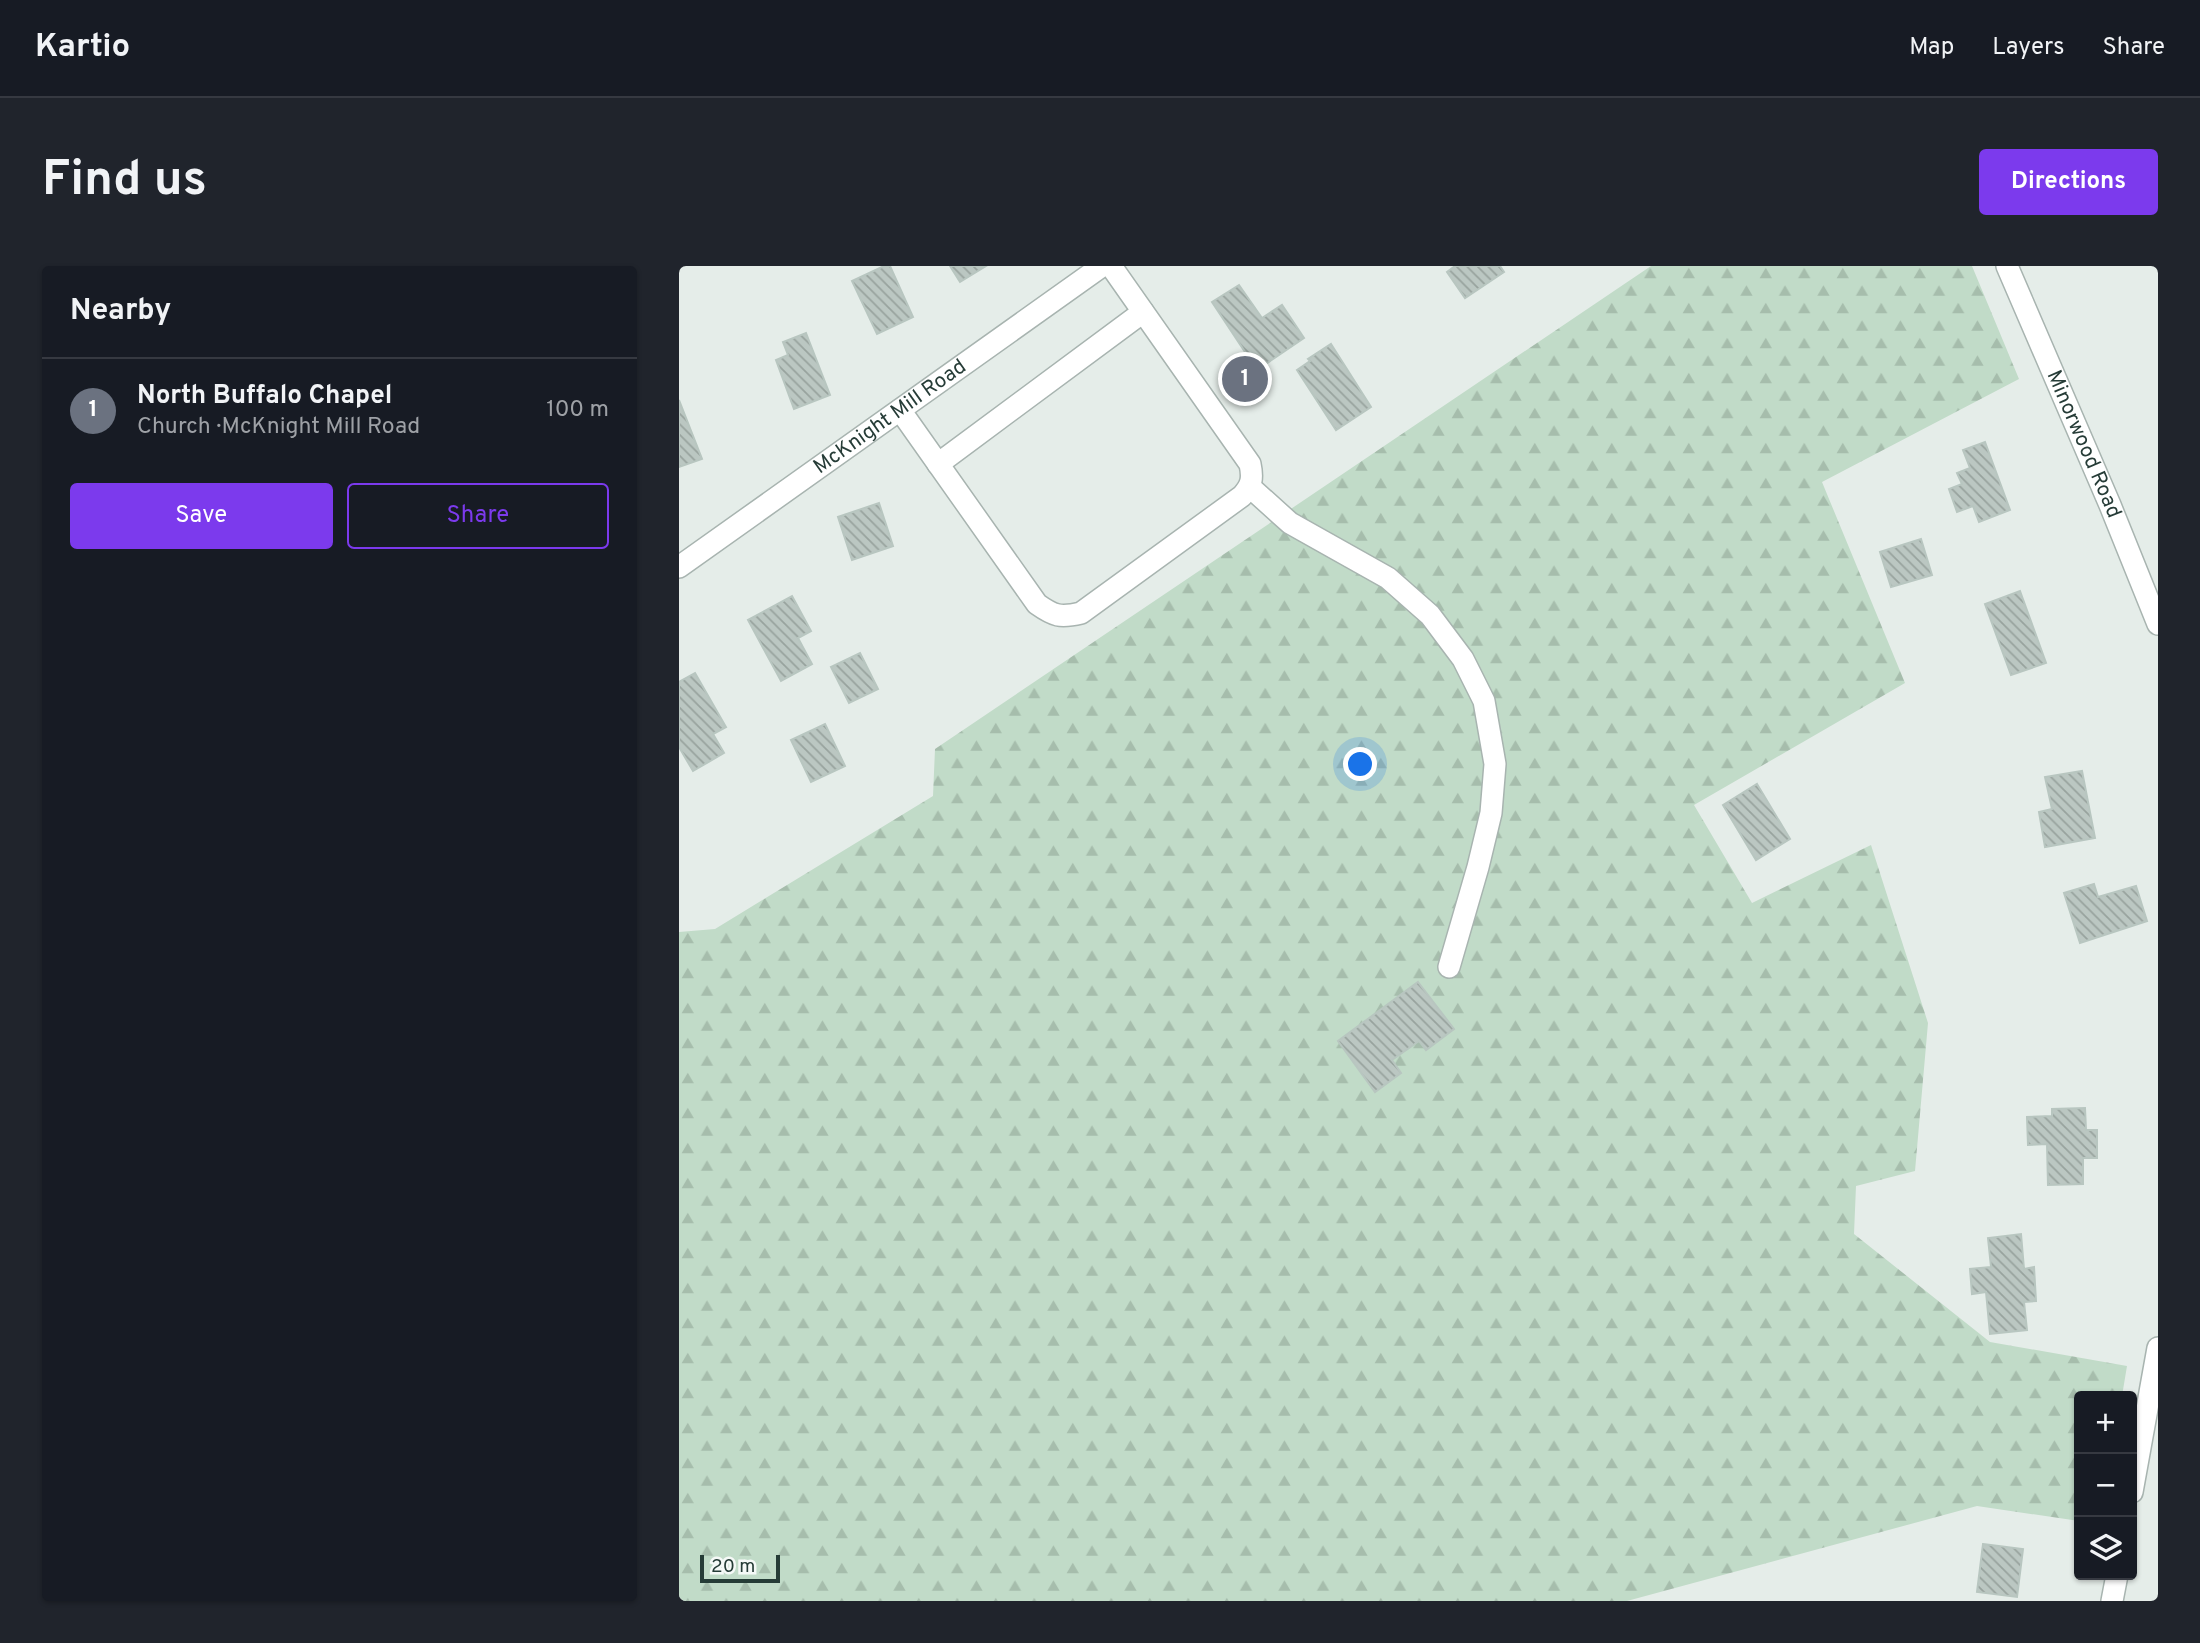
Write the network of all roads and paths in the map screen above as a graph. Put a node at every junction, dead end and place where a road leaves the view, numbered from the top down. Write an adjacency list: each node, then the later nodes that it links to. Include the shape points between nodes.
1 (1102, 266): 5 (street, McKnight Mill Road)
2 (1111, 266): 4 (street)
3 (2007, 266): 9 (street, Minorwood Road)
4 (1143, 312): 6 (street); 7 (street, via 1250,464)
5 (900, 410): 6 (street); 8 (street, McKnight Mill Road)
6 (938, 464): 7 (street, via 1037,604 1063,617 1081,613)
7 (1250, 487): 10 (street, via 1290,523 1388,578 1430,615 1463,659 1484,701 1495,764 1491,813)
8 (679, 568)
9 (2158, 624)
10 (1449, 967)
11 (2158, 1348): 12 (street)
12 (2137, 1464)
13 (2116, 1580): 14 (street)
14 (2112, 1601)

